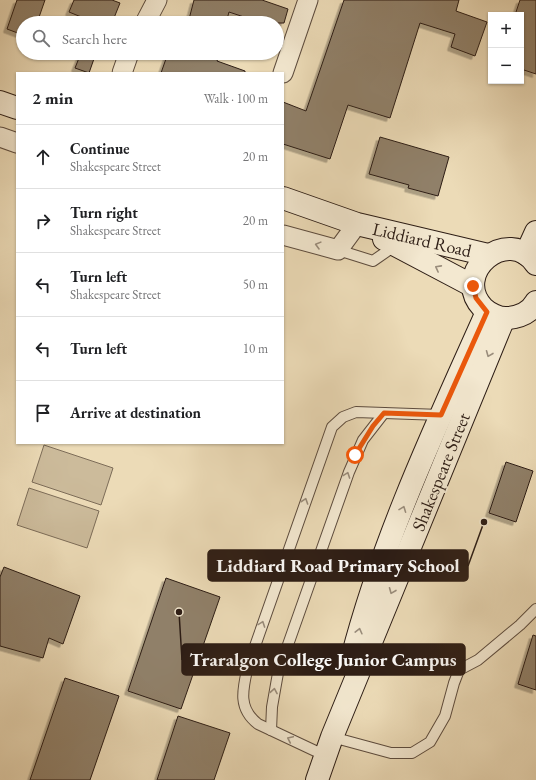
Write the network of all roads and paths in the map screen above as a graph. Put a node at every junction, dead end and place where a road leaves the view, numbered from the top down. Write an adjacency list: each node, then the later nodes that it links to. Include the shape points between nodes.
1 (158, 0): 3 (street)
2 (308, 0): 6 (street)
3 (149, 16)
4 (127, 60): 5 (street)
5 (122, 72)
6 (283, 72)
7 (0, 102): 8 (street)
8 (16, 108)
9 (0, 137): 10 (street)
10 (16, 143)
11 (284, 198): 12 (street, Liddiard Road)
12 (357, 224): 15 (street, Liddiard Road); 16 (street, Liddiard Road)
13 (536, 232): 18 (street)
14 (284, 234): 16 (street, one-way to 14)
15 (404, 241): 16 (lane, via 373,262); 17 (street, Liddiard Road); 19 (street, Liddiard Road, one-way to 15)
16 (338, 250)
17 (488, 255): 18 (street, via 498,250 510,249); 19 (street, via 475,273)
18 (531, 259)
19 (473, 286): 21 (street, via 476,298)
20 (533, 309): 21 (street, via 516,317)
21 (495, 315): 23 (street, Shakespeare Street); 26 (street, Shakespeare Street, one-way to 26)
22 (384, 413): 23 (lane, Shakespeare Street); 25 (lane, one-way to 22, via 278,672 349,472 363,440); 25 (lane, Shakespeare Street, one-way to 22, via 258,724 248,714 242,690 248,666 329,434 338,421 349,414)
23 (441, 415): 26 (street, Shakespeare Street, one-way to 23, via 362,621 382,561)
24 (536, 609): 26 (lane, via 478,660 459,670 444,716 430,742 412,754)
25 (271, 730): 26 (lane, Shakespeare Street, one-way to 25)
26 (329, 746): 27 (street, Shakespeare Street)
27 (317, 780)

